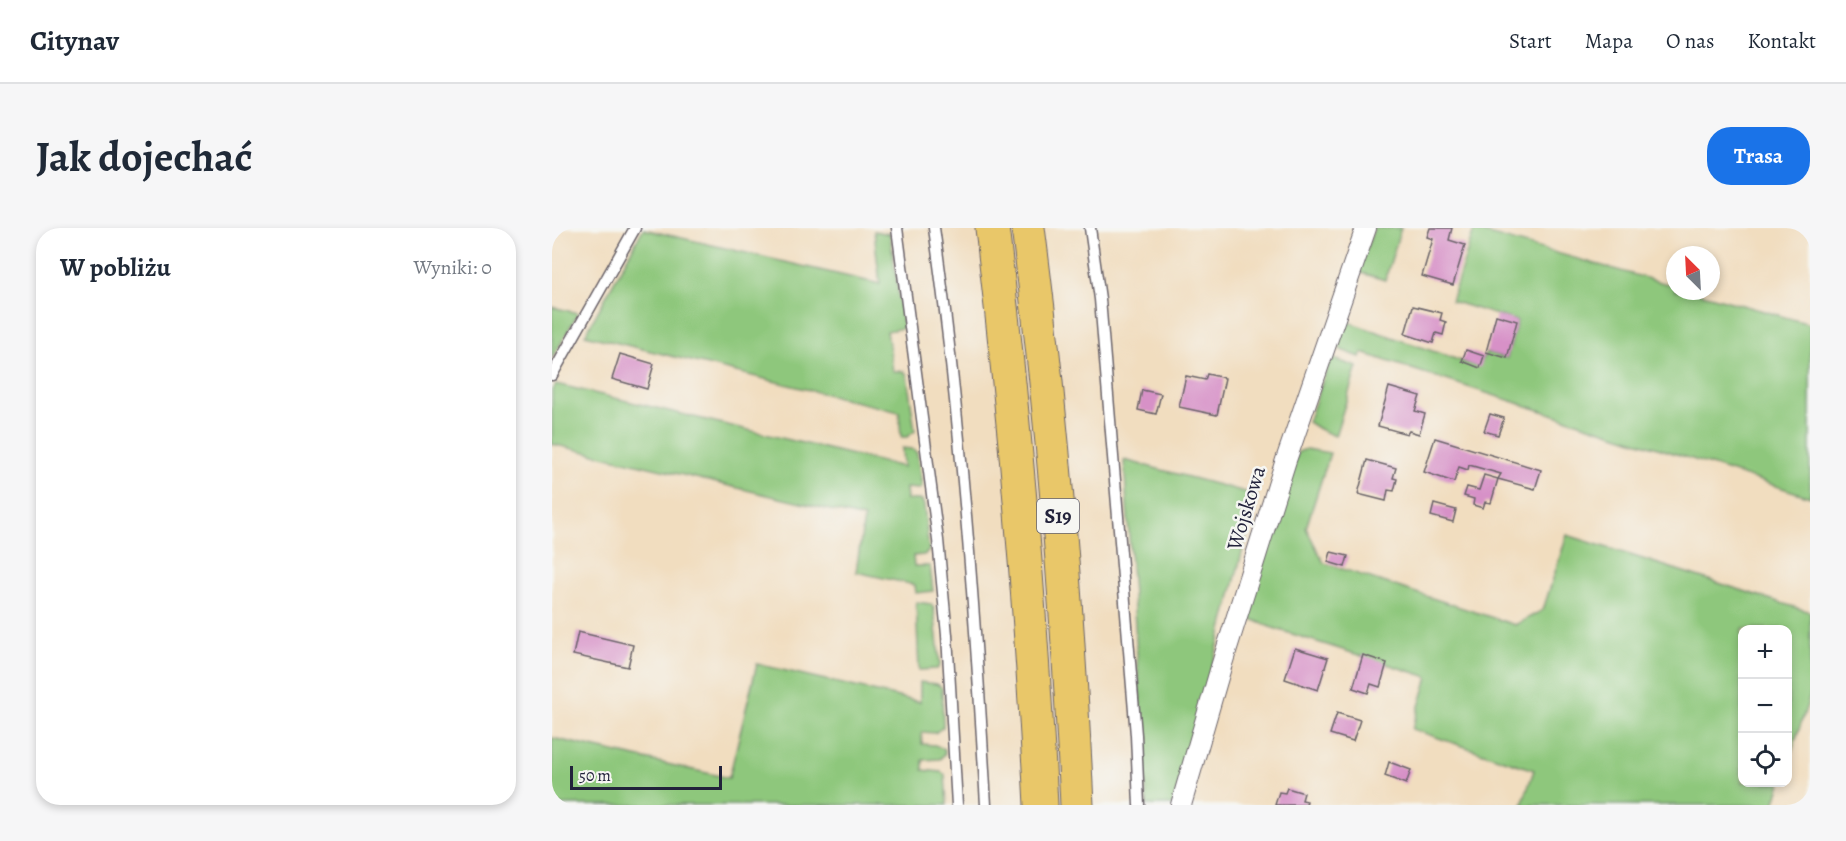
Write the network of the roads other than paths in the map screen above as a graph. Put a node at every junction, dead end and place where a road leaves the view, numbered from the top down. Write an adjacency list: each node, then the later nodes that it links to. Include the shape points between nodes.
1 (636, 228): 8 (lane)
2 (897, 228): 9 (lane, via 938,540)
3 (934, 228): 10 (lane, via 963,486)
4 (992, 228): 11 (highway, S19, via 1022,520)
5 (1028, 228): 12 (highway, S19, via 1056,495)
6 (1090, 228): 13 (lane, via 1100,298)
7 (1366, 228): 14 (street, Wojskowa, via 1286,460)
8 (552, 375)
9 (957, 805)
10 (986, 805)
11 (1041, 805)
12 (1077, 805)
13 (1139, 805)
14 (1181, 805)

